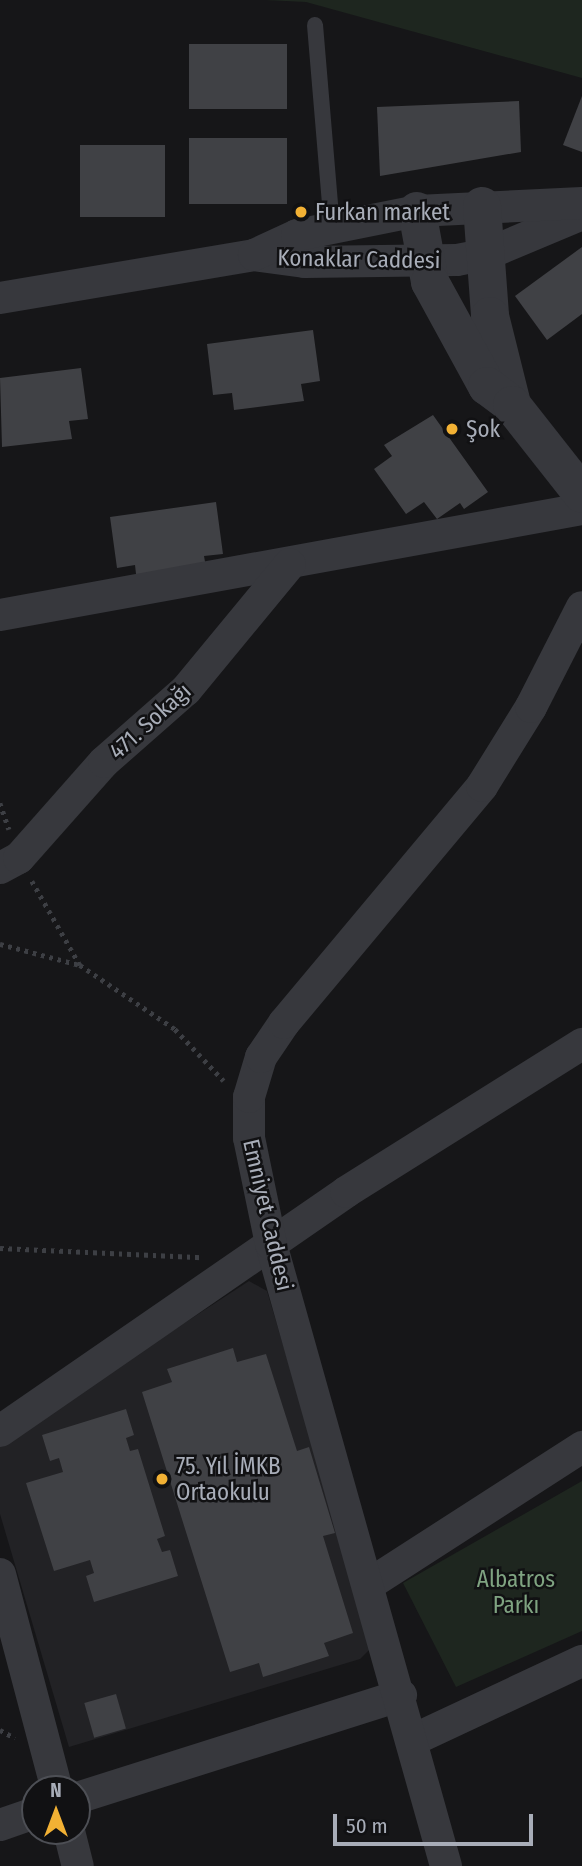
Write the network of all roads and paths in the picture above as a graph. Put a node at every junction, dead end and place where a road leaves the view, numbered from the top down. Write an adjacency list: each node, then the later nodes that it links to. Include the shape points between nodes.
1 (315, 26): 6 (lane)
2 (582, 203): 3 (street, Konaklar Caddesi)
3 (482, 206): 4 (street, Konaklar Caddesi); 7 (street)
4 (417, 211): 6 (street, Konaklar Caddesi); 9 (street)
5 (582, 214): 7 (street, Konaklar Caddesi)
6 (332, 226): 8 (street, Konaklar Caddesi, via 297,235)
7 (487, 254): 9 (street, Konaklar Caddesi); 11 (street, via 490,316)
8 (254, 255): 9 (street, Konaklar Caddesi, via 305,262); 10 (street, Konaklar Caddesi)
9 (423, 262): 11 (street, via 439,302 486,386)
10 (0, 298)
11 (512, 405): 12 (street)
12 (582, 494)
13 (582, 509): 14 (street)
14 (290, 564): 16 (street); 17 (street, 471. Sokağı, via 223,650 156,718 104,762)
15 (582, 607): 21 (street, Emniyet Caddesi, via 531,706 482,786 272,1040 254,1076)
16 (0, 615)
17 (9, 863): 19 (path)
18 (0, 944): 19 (path)
19 (80, 965): 21 (path, via 176,1029 216,1070)
20 (582, 1044): 23 (street)
21 (248, 1118): 23 (street, Emniyet Caddesi)
22 (0, 1248): 23 (path)
23 (260, 1251): 24 (street); 27 (street, Emniyet Caddesi)
24 (0, 1431)
25 (582, 1447): 27 (street)
26 (0, 1574): 31 (street)
27 (368, 1585): 29 (street, Emniyet Caddesi)
28 (582, 1661): 30 (street)
29 (401, 1695): 30 (street, Emniyet Caddesi); 32 (street)
30 (413, 1740): 37 (street, Emniyet Caddesi)
31 (53, 1775)
32 (91, 1794)
33 (21, 1817): 34 (street)
34 (0, 1825)
35 (73, 1845): 36 (street)
36 (78, 1866)
37 (446, 1866)

